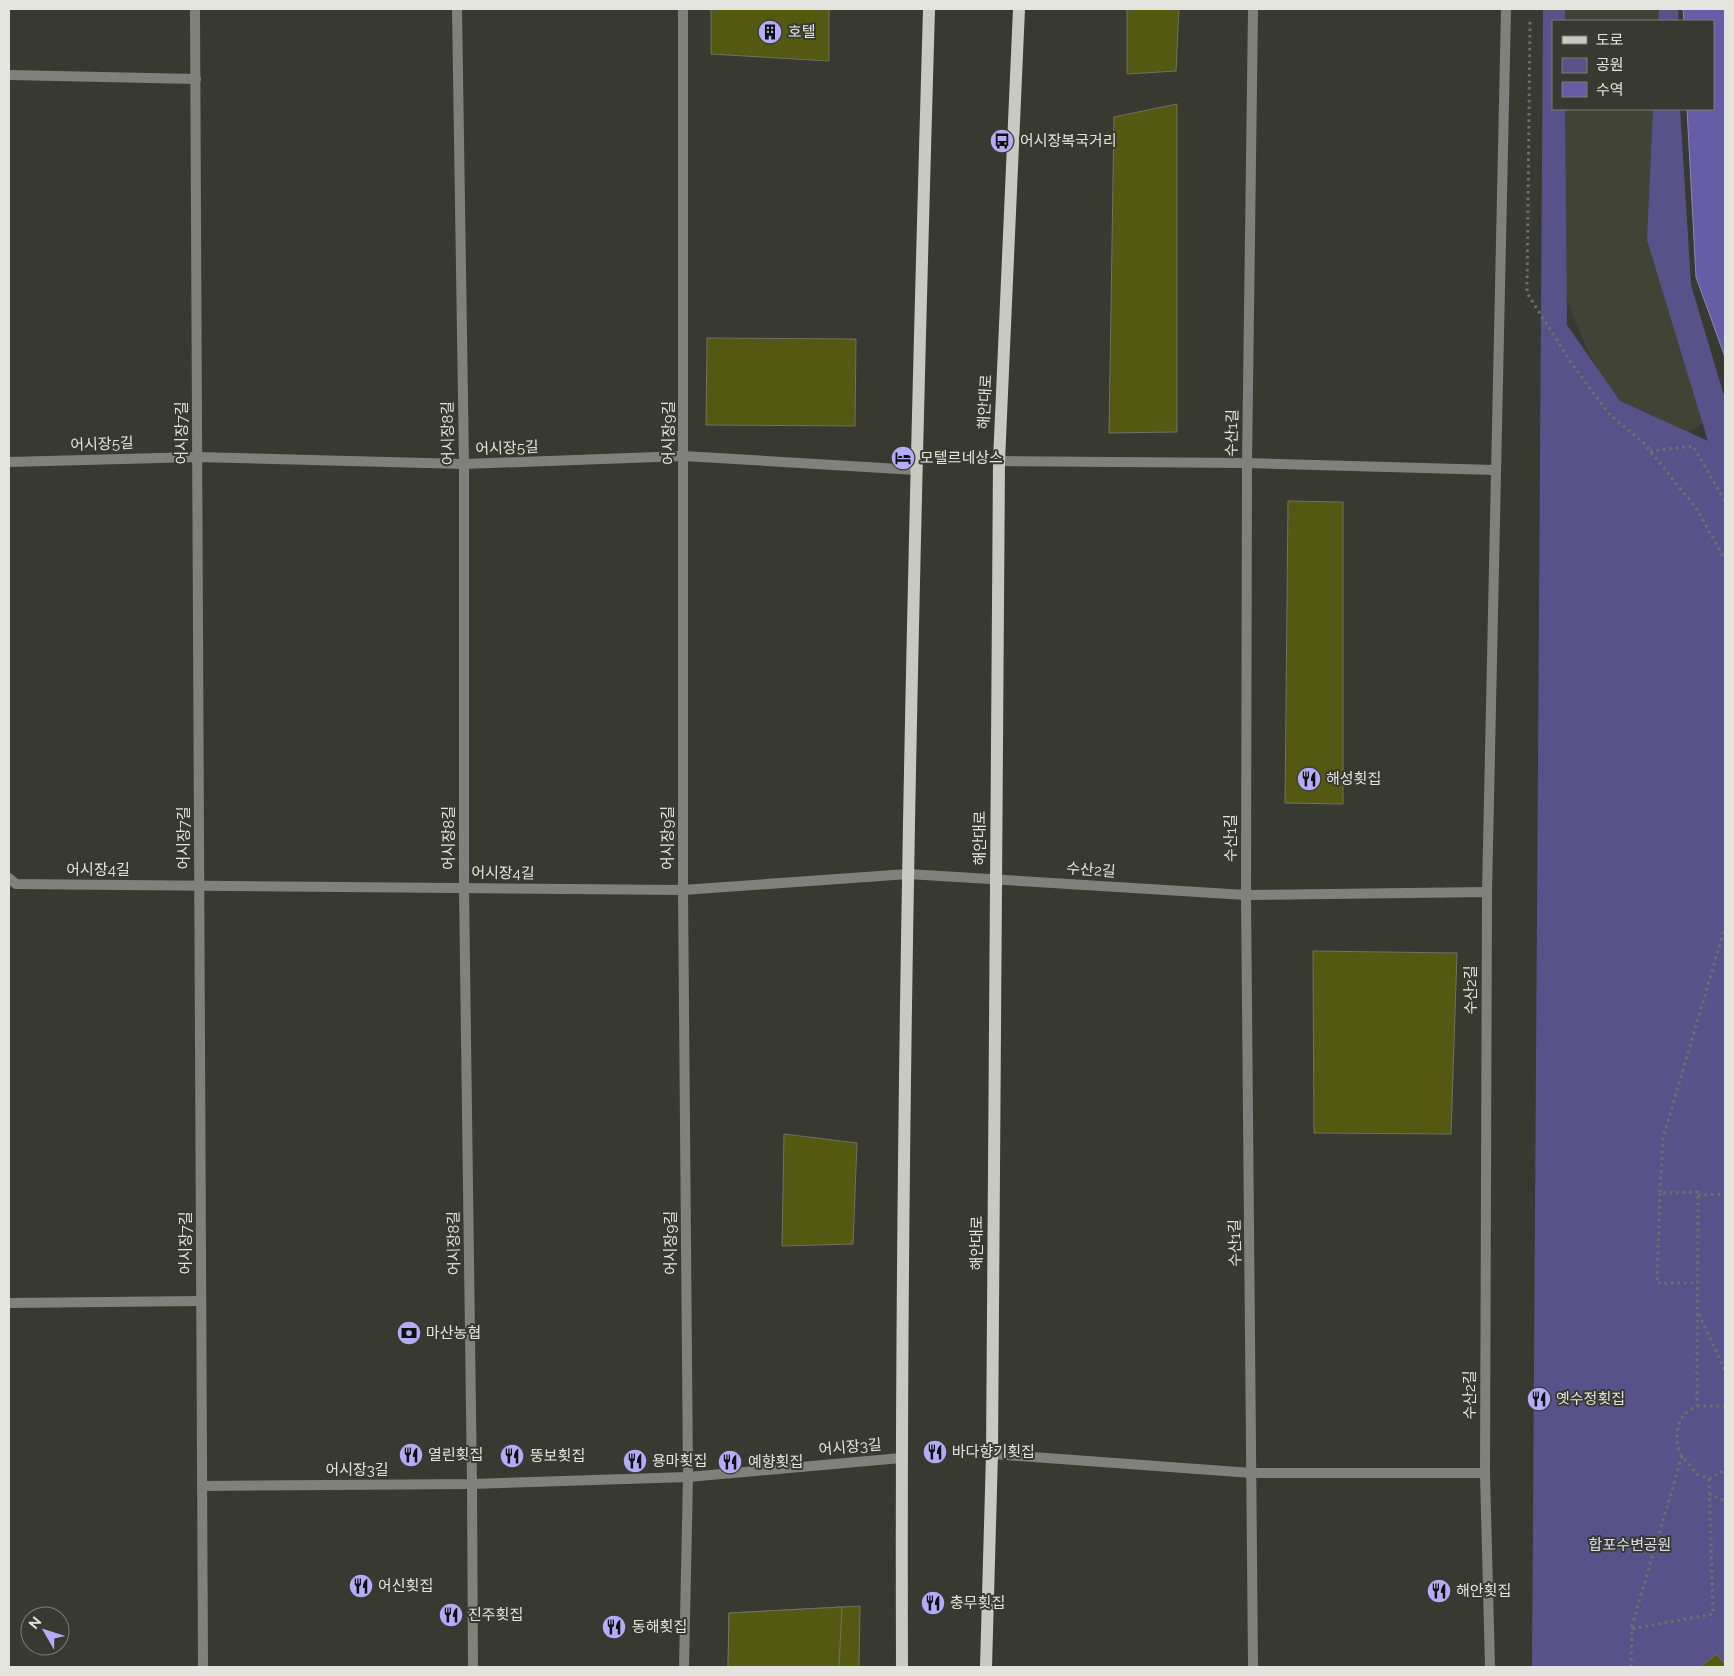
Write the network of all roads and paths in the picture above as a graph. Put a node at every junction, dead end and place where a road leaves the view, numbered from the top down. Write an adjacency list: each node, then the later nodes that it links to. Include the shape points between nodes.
1 (195, 9): 10 (street, 어시장7길)
2 (457, 9): 17 (street, 어시장8길)
3 (683, 9): 13 (street, 어시장9길)
4 (929, 9): 18 (main road)
5 (1019, 9): 14 (main road, 해안대로)
6 (1252, 9): 16 (street, 수산1길)
7 (1506, 9): 19 (street)
8 (1530, 18): 11 (path, via 1527,293 1574,367 1610,415)
9 (9, 74): 10 (street)
10 (196, 79): 12 (street, 어시장7길)
11 (1650, 451): 20 (path, via 1693,446); 21 (path, via 1696,508)
12 (197, 456): 15 (street, 어시장5길); 17 (street, 어시장5길); 25 (street, 어시장7길)
13 (684, 456): 17 (street, 어시장5길); 18 (street, 어시장5길); 27 (street, 어시장9길)
14 (999, 461): 16 (street); 24 (main road, 해안대로)
15 (9, 462)
16 (1247, 463): 19 (street); 29 (street, 수산1길)
17 (464, 464): 26 (street, 어시장8길)
18 (916, 470): 22 (main road)
19 (1494, 470): 28 (street)
20 (1725, 501)
21 (1725, 559)
22 (908, 874): 24 (street, 수산2길); 27 (street, 어시장4길); 43 (main road)
23 (9, 878): 25 (street, 어시장4길, via 16,884)
24 (996, 879): 29 (street, 수산2길); 41 (main road, 해안대로)
25 (199, 885): 26 (street, 어시장4길); 35 (street, 어시장7길)
26 (464, 888): 27 (street, 어시장4길); 49 (street, 어시장8길)
27 (683, 890): 47 (street, 어시장9길)
28 (1486, 892): 29 (street, 수산2길); 46 (street, 수산2길)
29 (1246, 895): 45 (street, 수산1길)
30 (1725, 927): 31 (path, via 1663,1138)
31 (1660, 1193): 33 (path, via 1698,1192); 34 (path, via 1656,1284)
32 (1725, 1194): 33 (path)
33 (1698, 1195): 34 (path)
34 (1698, 1283): 37 (path)
35 (201, 1301): 36 (street); 50 (street, 어시장7길)
36 (9, 1303)
37 (1698, 1311): 38 (path); 39 (path)
38 (1725, 1370)
39 (1697, 1406): 40 (path); 42 (path, via 1684,1415 1676,1436)
40 (1725, 1406)
41 (992, 1454): 45 (street); 58 (main road, 해안대로)
42 (1682, 1456): 48 (path, via 1696,1474); 53 (path)
43 (901, 1458): 47 (street, 어시장3길); 57 (main road)
44 (1725, 1470): 48 (path)
45 (1252, 1473): 46 (street); 59 (street, 수산1길)
46 (1485, 1473): 60 (street, 수산2길)
47 (688, 1477): 49 (street, 어시장3길); 56 (street, 어시장9길)
48 (1709, 1478): 51 (path)
49 (472, 1484): 50 (street, 어시장3길); 55 (street, 어시장8길)
50 (202, 1486): 54 (street, 어시장7길)
51 (1709, 1494): 52 (path); 53 (path, via 1712,1614 1631,1629)
52 (1725, 1501)
53 (1632, 1624): 61 (path)
54 (203, 1667)
55 (473, 1667)
56 (684, 1667)
57 (902, 1667)
58 (986, 1667)
59 (1253, 1667)
60 (1490, 1667)
61 (1631, 1667)

